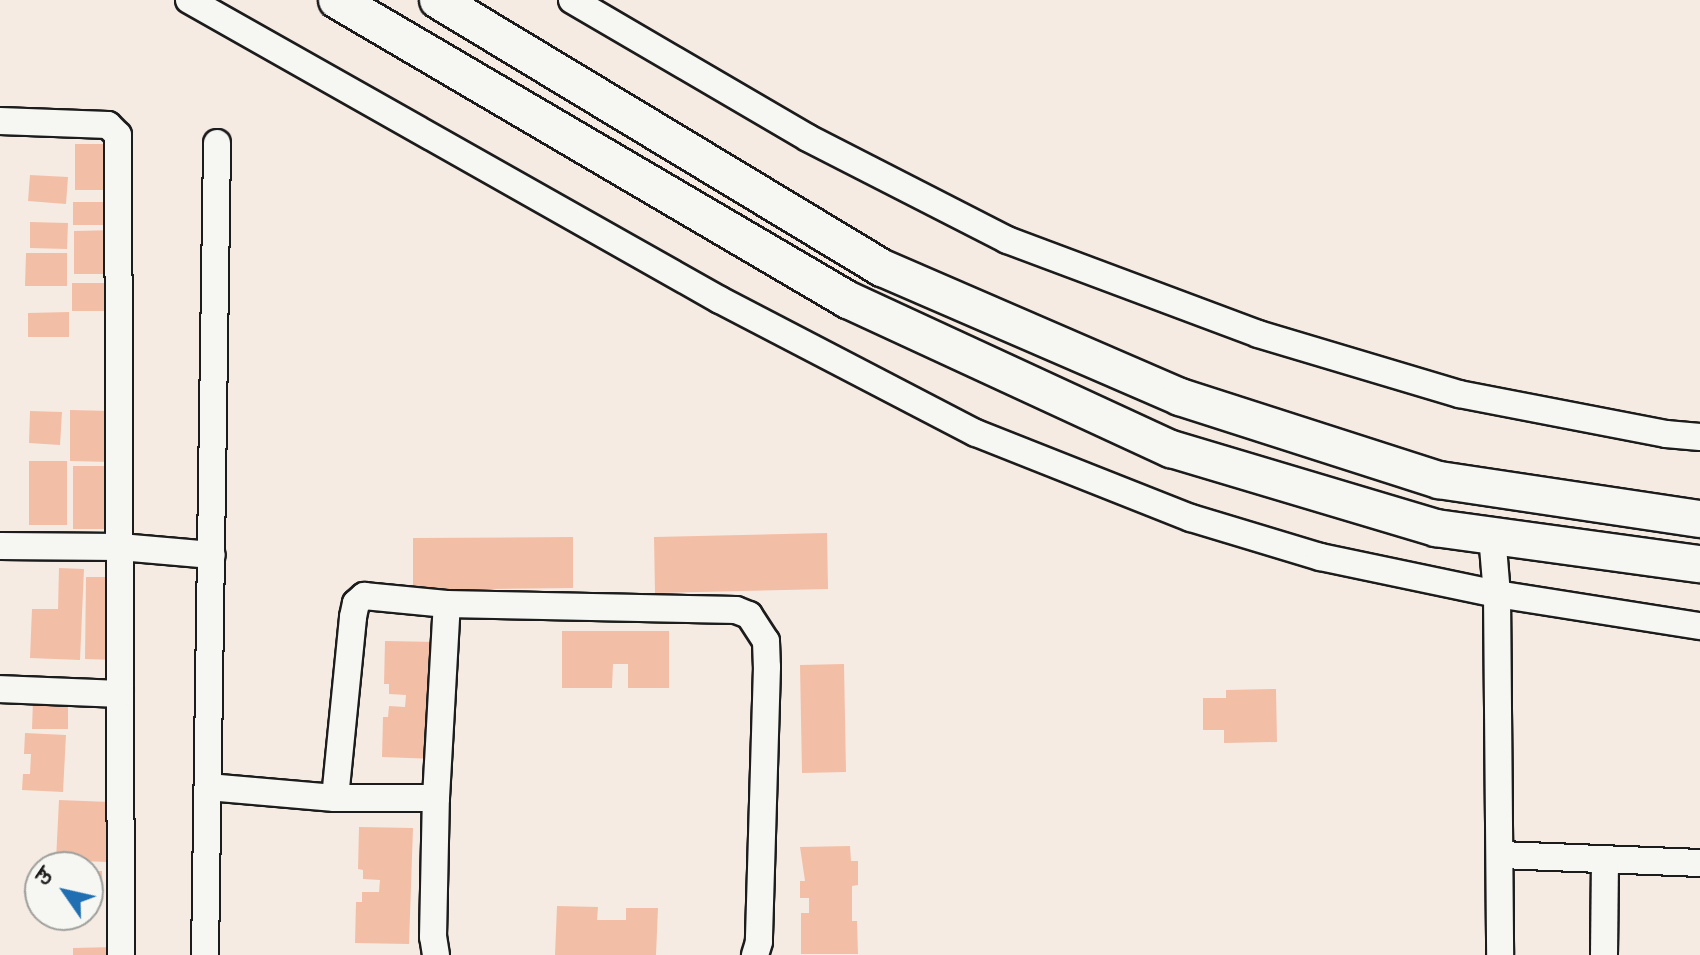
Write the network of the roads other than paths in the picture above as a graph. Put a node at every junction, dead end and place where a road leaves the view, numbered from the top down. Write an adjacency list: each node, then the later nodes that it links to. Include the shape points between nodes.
1 (189, 0): 14 (street, via 720,300 976,433 1191,518 1320,557)
2 (337, 0): 9 (street, via 848,300 1157,443 1436,528)
3 (438, 0): 8 (street, via 882,268 1180,397 1439,480)
4 (572, 0): 7 (street, via 808,138 1007,240 1258,334 1459,394)
5 (0, 121): 11 (street, via 108,125 118,135)
6 (217, 143): 12 (street)
7 (1700, 437)
8 (1700, 519)
9 (1492, 535): 13 (street); 14 (street)
10 (0, 546): 11 (street)
11 (120, 547): 12 (street); 18 (street)
12 (212, 555): 19 (street)
13 (1700, 564)
14 (1497, 594): 16 (street); 22 (street)
15 (447, 604): 20 (street, via 376,596 356,603); 21 (street); 28 (street, via 736,610 760,627 767,667)
16 (1700, 626)
17 (0, 689): 18 (street)
18 (120, 694): 25 (street)
19 (208, 787): 20 (street); 26 (street)
20 (335, 798): 21 (street)
21 (436, 798): 27 (street)
22 (1501, 855): 23 (street); 29 (street)
23 (1605, 861): 24 (street); 30 (street)
24 (1700, 863)
25 (121, 955)
26 (205, 955)
27 (436, 955)
28 (755, 955)
29 (1500, 955)
30 (1604, 955)

